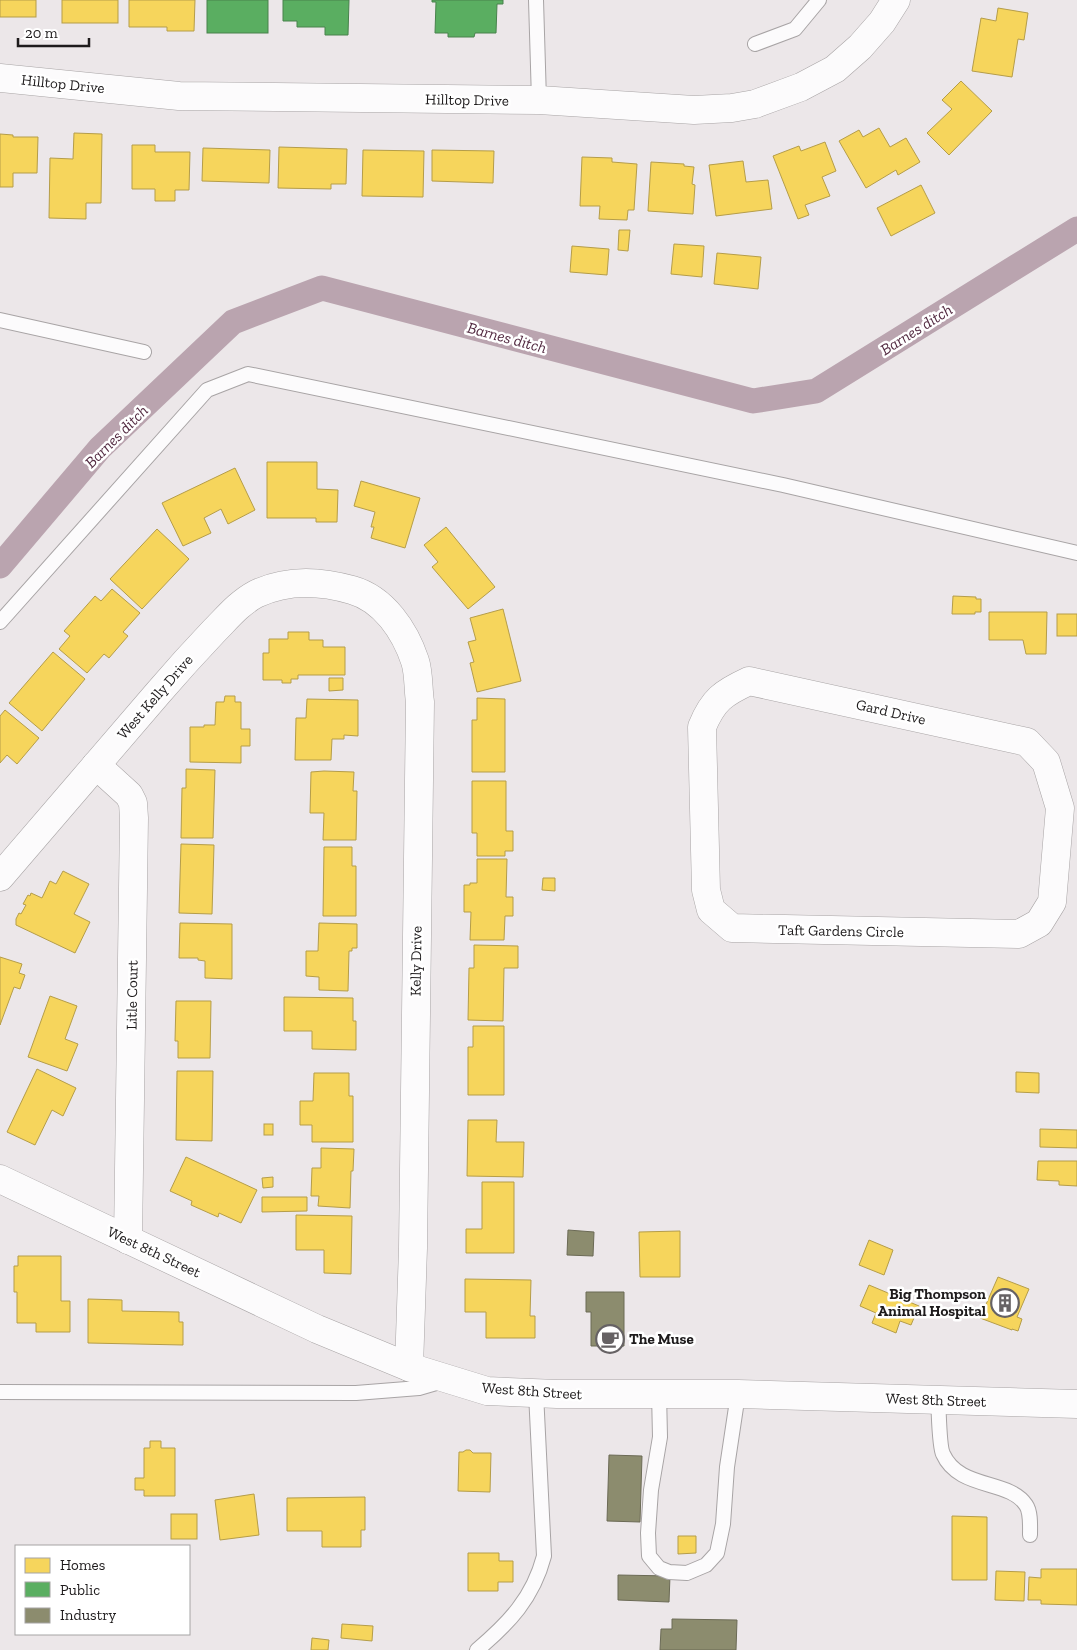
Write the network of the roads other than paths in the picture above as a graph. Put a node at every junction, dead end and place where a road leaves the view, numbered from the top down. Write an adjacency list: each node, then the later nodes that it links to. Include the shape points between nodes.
1 (536, 0): 6 (lane)
2 (819, 0): 4 (lane, via 795,29)
3 (896, 0): 6 (street, Hilltop Drive, via 882,22 835,69 801,87 755,104 694,110)
4 (755, 44)
5 (0, 78): 6 (street, Hilltop Drive, via 179,96)
6 (539, 100)
7 (0, 320): 8 (lane)
8 (144, 352)
9 (1077, 552): 11 (lane, via 783,485 248,374 207,390)
10 (346, 588): 13 (street, West Kelly Drive, via 298,583 272,588 242,604 188,659); 18 (street, Kelly Drive, via 372,599 389,614 403,634 415,663 420,702)
11 (0, 622)
12 (702, 727): 14 (street, Gard Drive, via 709,710 728,691 750,681 1027,742 1046,762); 14 (street, Taft Gardens Circle, via 706,890 711,910 732,928 1019,934 1039,923 1052,902)
13 (96, 765): 15 (street, West Kelly Drive); 17 (street, Litle Court, via 130,795 133,803)
14 (1069, 808)
15 (0, 877)
16 (0, 1179): 17 (street, West 8th Street)
17 (128, 1240): 18 (street, West 8th Street)
18 (409, 1367): 19 (street, West 8th Street)
19 (448, 1379): 20 (lane, via 419,1388 356,1393); 21 (street, West 8th Street, via 487,1391)
20 (0, 1392)
21 (536, 1393): 22 (street, West 8th Street); 27 (lane, via 544,1556 539,1576 524,1602 500,1631)
22 (659, 1393): 23 (street, West 8th Street); 23 (lane, via 660,1437 651,1490 649,1556 659,1568 687,1573 706,1565 717,1552)
23 (738, 1394): 24 (street, West 8th Street)
24 (938, 1400): 25 (street, West 8th Street); 26 (lane, via 942,1453 955,1470 978,1482 1017,1495 1028,1506)
25 (1077, 1404)
26 (1030, 1535)
27 (476, 1650)

